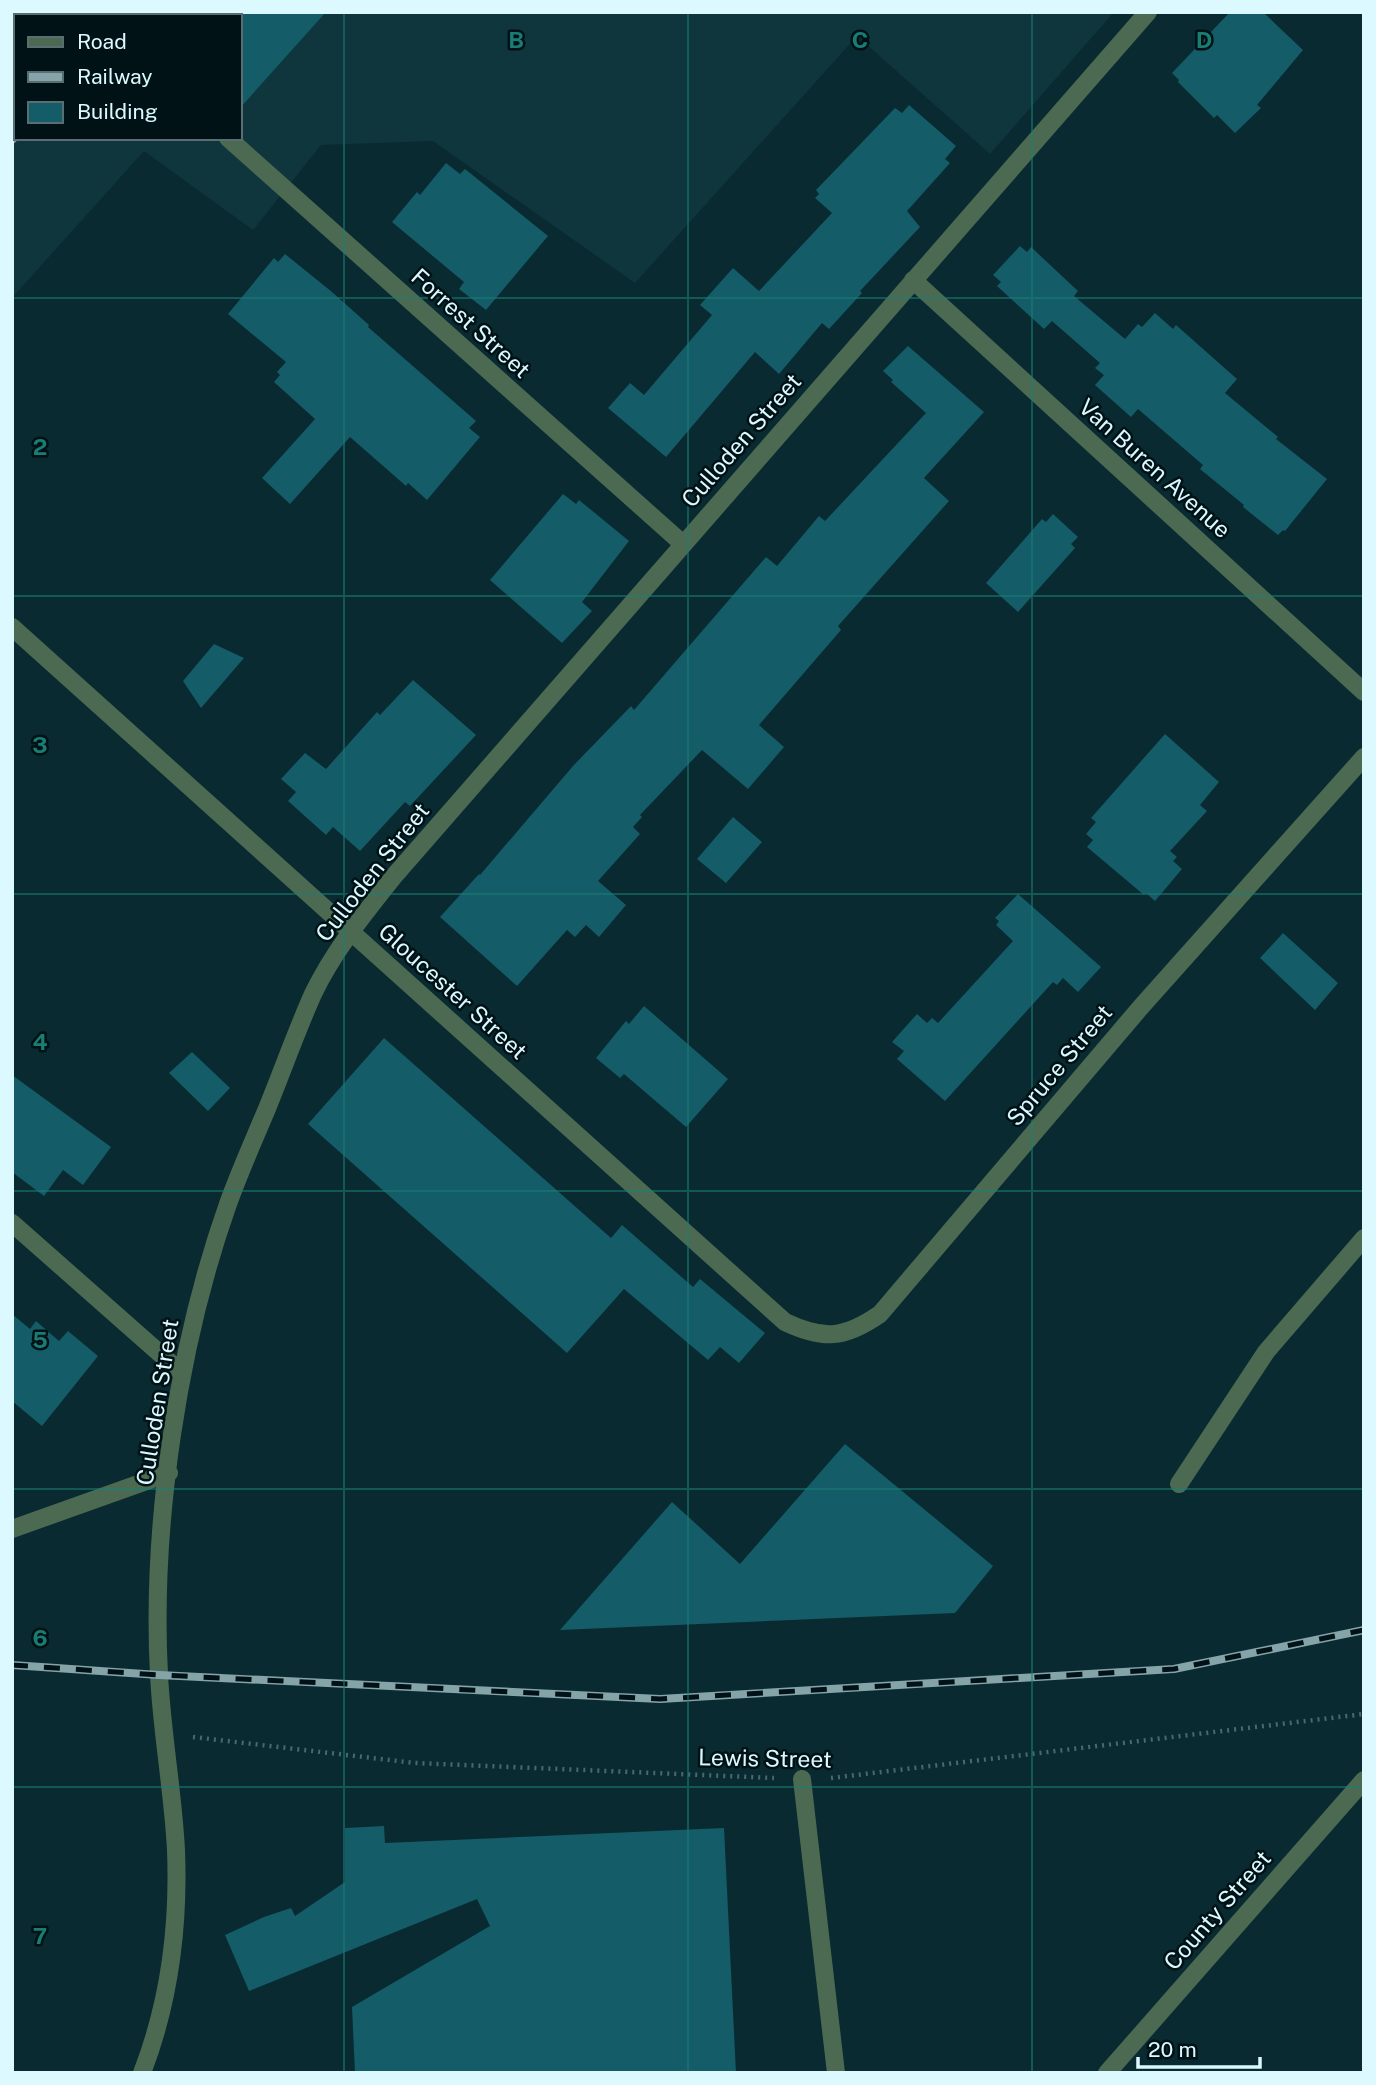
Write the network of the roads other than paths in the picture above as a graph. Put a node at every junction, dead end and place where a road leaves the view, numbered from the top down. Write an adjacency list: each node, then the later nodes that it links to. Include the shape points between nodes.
1 (1148, 12): 3 (street, Culloden Street)
2 (230, 140): 4 (street, Forrest Street)
3 (913, 280): 4 (street, Culloden Street); 6 (street, Van Buren Avenue)
4 (683, 544): 8 (street, Culloden Street)
5 (12, 627): 8 (street, Gloucester Street)
6 (1364, 692)
7 (1364, 757): 11 (street, Spruce Street, via 1140,1008 880,1314 836,1335 809,1334)
8 (350, 931): 11 (street, Gloucester Street); 12 (street, Culloden Street, via 314,992 228,1205)
9 (12, 1223): 12 (street)
10 (1364, 1238): 14 (street, via 1266,1352)
11 (767, 1306)
12 (182, 1373): 13 (street, Culloden Street)
13 (169, 1473): 15 (street); 18 (street, Culloden Street, via 158,1589 159,1675 176,1894 169,1970)
14 (1179, 1484)
15 (12, 1529)
16 (802, 1779): 19 (street)
17 (1364, 1780): 20 (street, County Street)
18 (142, 2073)
19 (836, 2073)
20 (1107, 2073)

